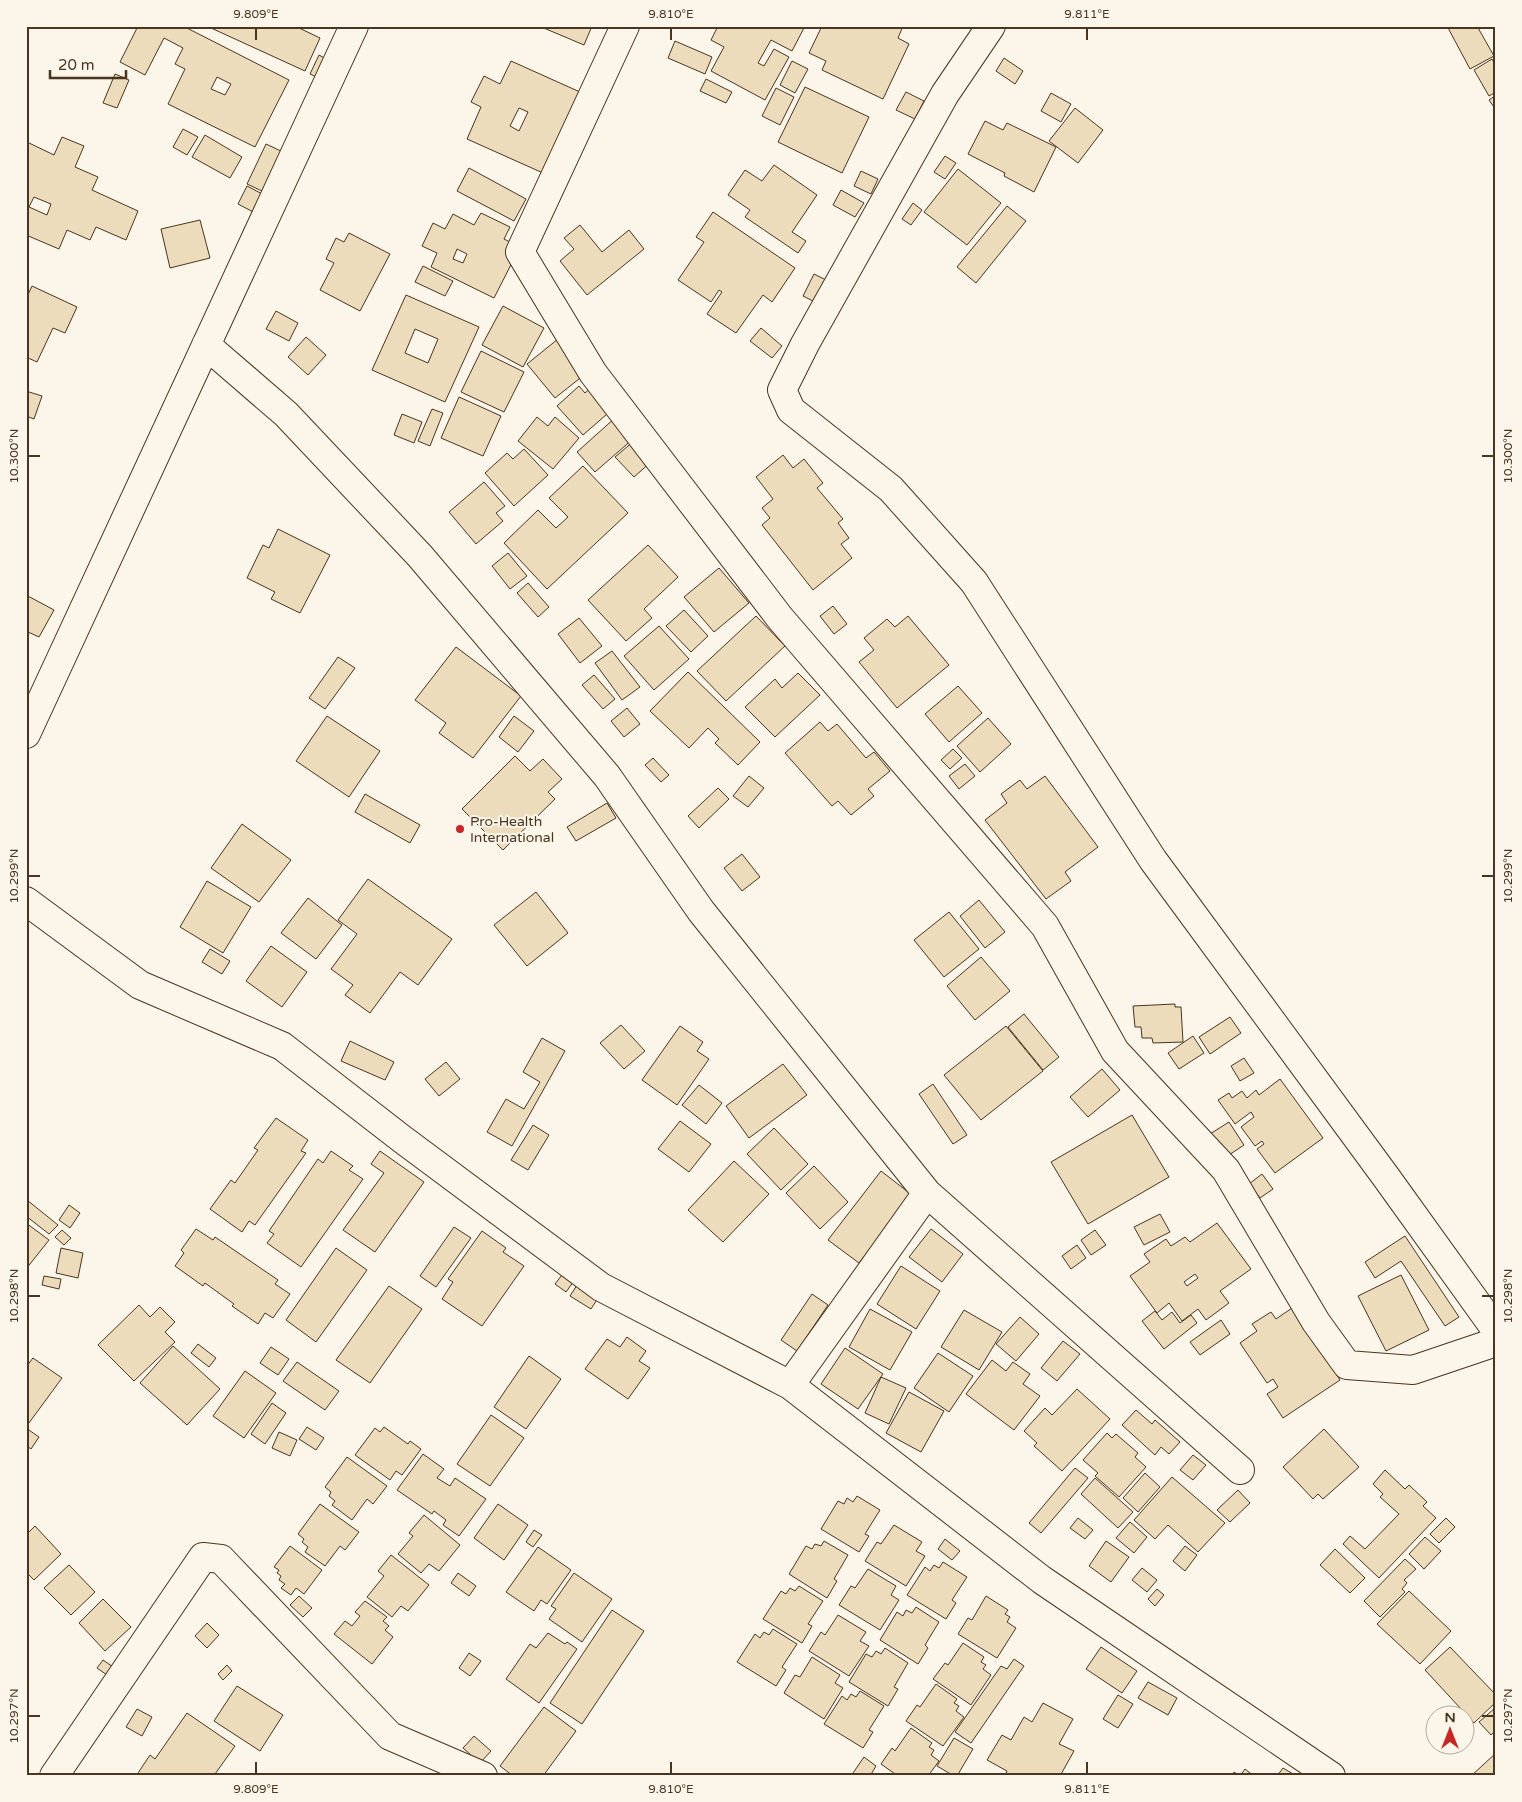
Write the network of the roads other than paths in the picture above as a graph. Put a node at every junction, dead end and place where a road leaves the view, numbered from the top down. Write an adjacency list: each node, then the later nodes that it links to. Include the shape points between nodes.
1 (354, 26): 4 (street)
2 (625, 26): 9 (street, via 520,252 593,373 780,618 1045,926 1115,1051 1226,1170 1316,1322 1347,1365 1413,1370)
3 (991, 26): 8 (street, via 945,94 804,344 782,390 791,410 891,489 974,582 1153,860)
4 (206, 345): 5 (street); 7 (street, via 286,414 420,556 608,776 701,911)
5 (26, 734)
6 (26, 901): 10 (street, via 140,985 282,1046 601,1287)
7 (927, 1193): 10 (street); 11 (street)
8 (1496, 1330)
9 (1496, 1342)
10 (790, 1385): 14 (street, via 1042,1580)
11 (1240, 1470)
12 (54, 1776): 13 (street, via 203,1557 221,1559 390,1736)
13 (483, 1776)
14 (1331, 1776)

